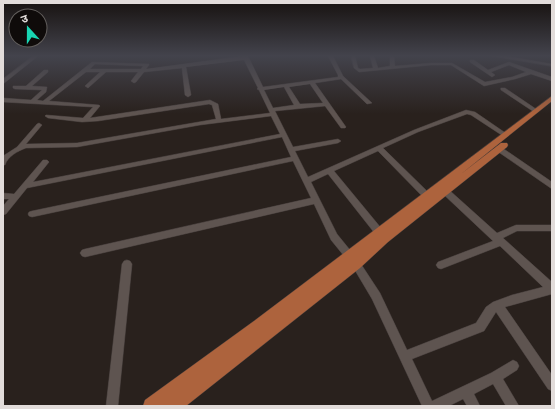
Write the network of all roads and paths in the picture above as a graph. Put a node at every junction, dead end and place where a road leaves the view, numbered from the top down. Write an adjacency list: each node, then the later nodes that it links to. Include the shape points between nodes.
1 (12, 75): 16 (street)
2 (41, 75): 21 (street)
3 (78, 75): 28 (street)
4 (100, 75): 18 (street)
5 (139, 75): 14 (street)
6 (185, 75): 24 (street)
7 (253, 75): 22 (street)
8 (471, 75): 15 (street, via 484,84)
9 (492, 75): 15 (street)
10 (520, 75): 15 (street)
11 (540, 75): 13 (street)
12 (340, 77): 17 (street); 29 (street)
13 (552, 79)
14 (134, 81)
15 (500, 81)
16 (3, 82)
17 (312, 83): 19 (street); 30 (street)
18 (88, 86)
19 (286, 86): 22 (street); 32 (street)
20 (15, 87): 21 (street)
21 (28, 87): 27 (street, via 45,89)
22 (260, 89): 34 (street)
23 (503, 89): 33 (street)
24 (188, 95)
25 (552, 98): 33 (main road)
26 (3, 100): 27 (street)
27 (33, 101): 28 (street)
28 (45, 102): 36 (street, via 97,106)
29 (369, 103)
30 (327, 104): 32 (street); 39 (street)
31 (552, 105): 45 (main road)
32 (298, 106): 34 (street)
33 (536, 111): 41 (main road)
34 (272, 112): 37 (street); 40 (street)
35 (48, 116): 36 (street)
36 (85, 120): 37 (street, via 210,102 215,104)
37 (219, 121): 43 (street, via 77,145)
38 (39, 125): 43 (street)
39 (343, 126)
40 (284, 135): 46 (street); 52 (street)
41 (505, 136): 44 (street, via 468,111); 55 (main road)
42 (338, 141): 46 (street)
43 (19, 148): 49 (street, via 3,160)
44 (379, 148): 50 (street); 55 (street)
45 (499, 149): 53 (street); 54 (main road)
46 (291, 150): 47 (street)
47 (295, 158): 51 (street); 60 (street)
48 (45, 162): 52 (street)
49 (3, 163)
50 (330, 171): 51 (street); 62 (street)
51 (306, 181): 58 (street)
52 (25, 186): 57 (street)
53 (552, 186)
54 (445, 191): 62 (main road); 63 (street)
55 (426, 195): 62 (main road)
56 (3, 196): 57 (street)
57 (16, 197): 59 (street)
58 (316, 200): 64 (street); 65 (street, via 334,238)
59 (3, 212)
60 (32, 214)
61 (552, 228): 63 (street, via 516,228)
62 (381, 236): 65 (main road)
63 (498, 240): 67 (street); 68 (street)
64 (85, 253)
65 (352, 260): 70 (street, via 376,296); 76 (main road); 77 (main road)
66 (127, 264): 75 (street)
67 (440, 265)
68 (552, 288): 69 (street)
69 (498, 306): 70 (street, via 489,312 480,327); 73 (street)
70 (406, 356): 78 (street)
71 (512, 366): 72 (street)
72 (495, 377): 74 (street); 81 (street)
73 (552, 385)
74 (466, 392): 79 (street); 80 (street)
75 (112, 406)
76 (152, 406)
77 (173, 406)
78 (428, 406)
79 (436, 406)
80 (474, 406)
81 (513, 406)

